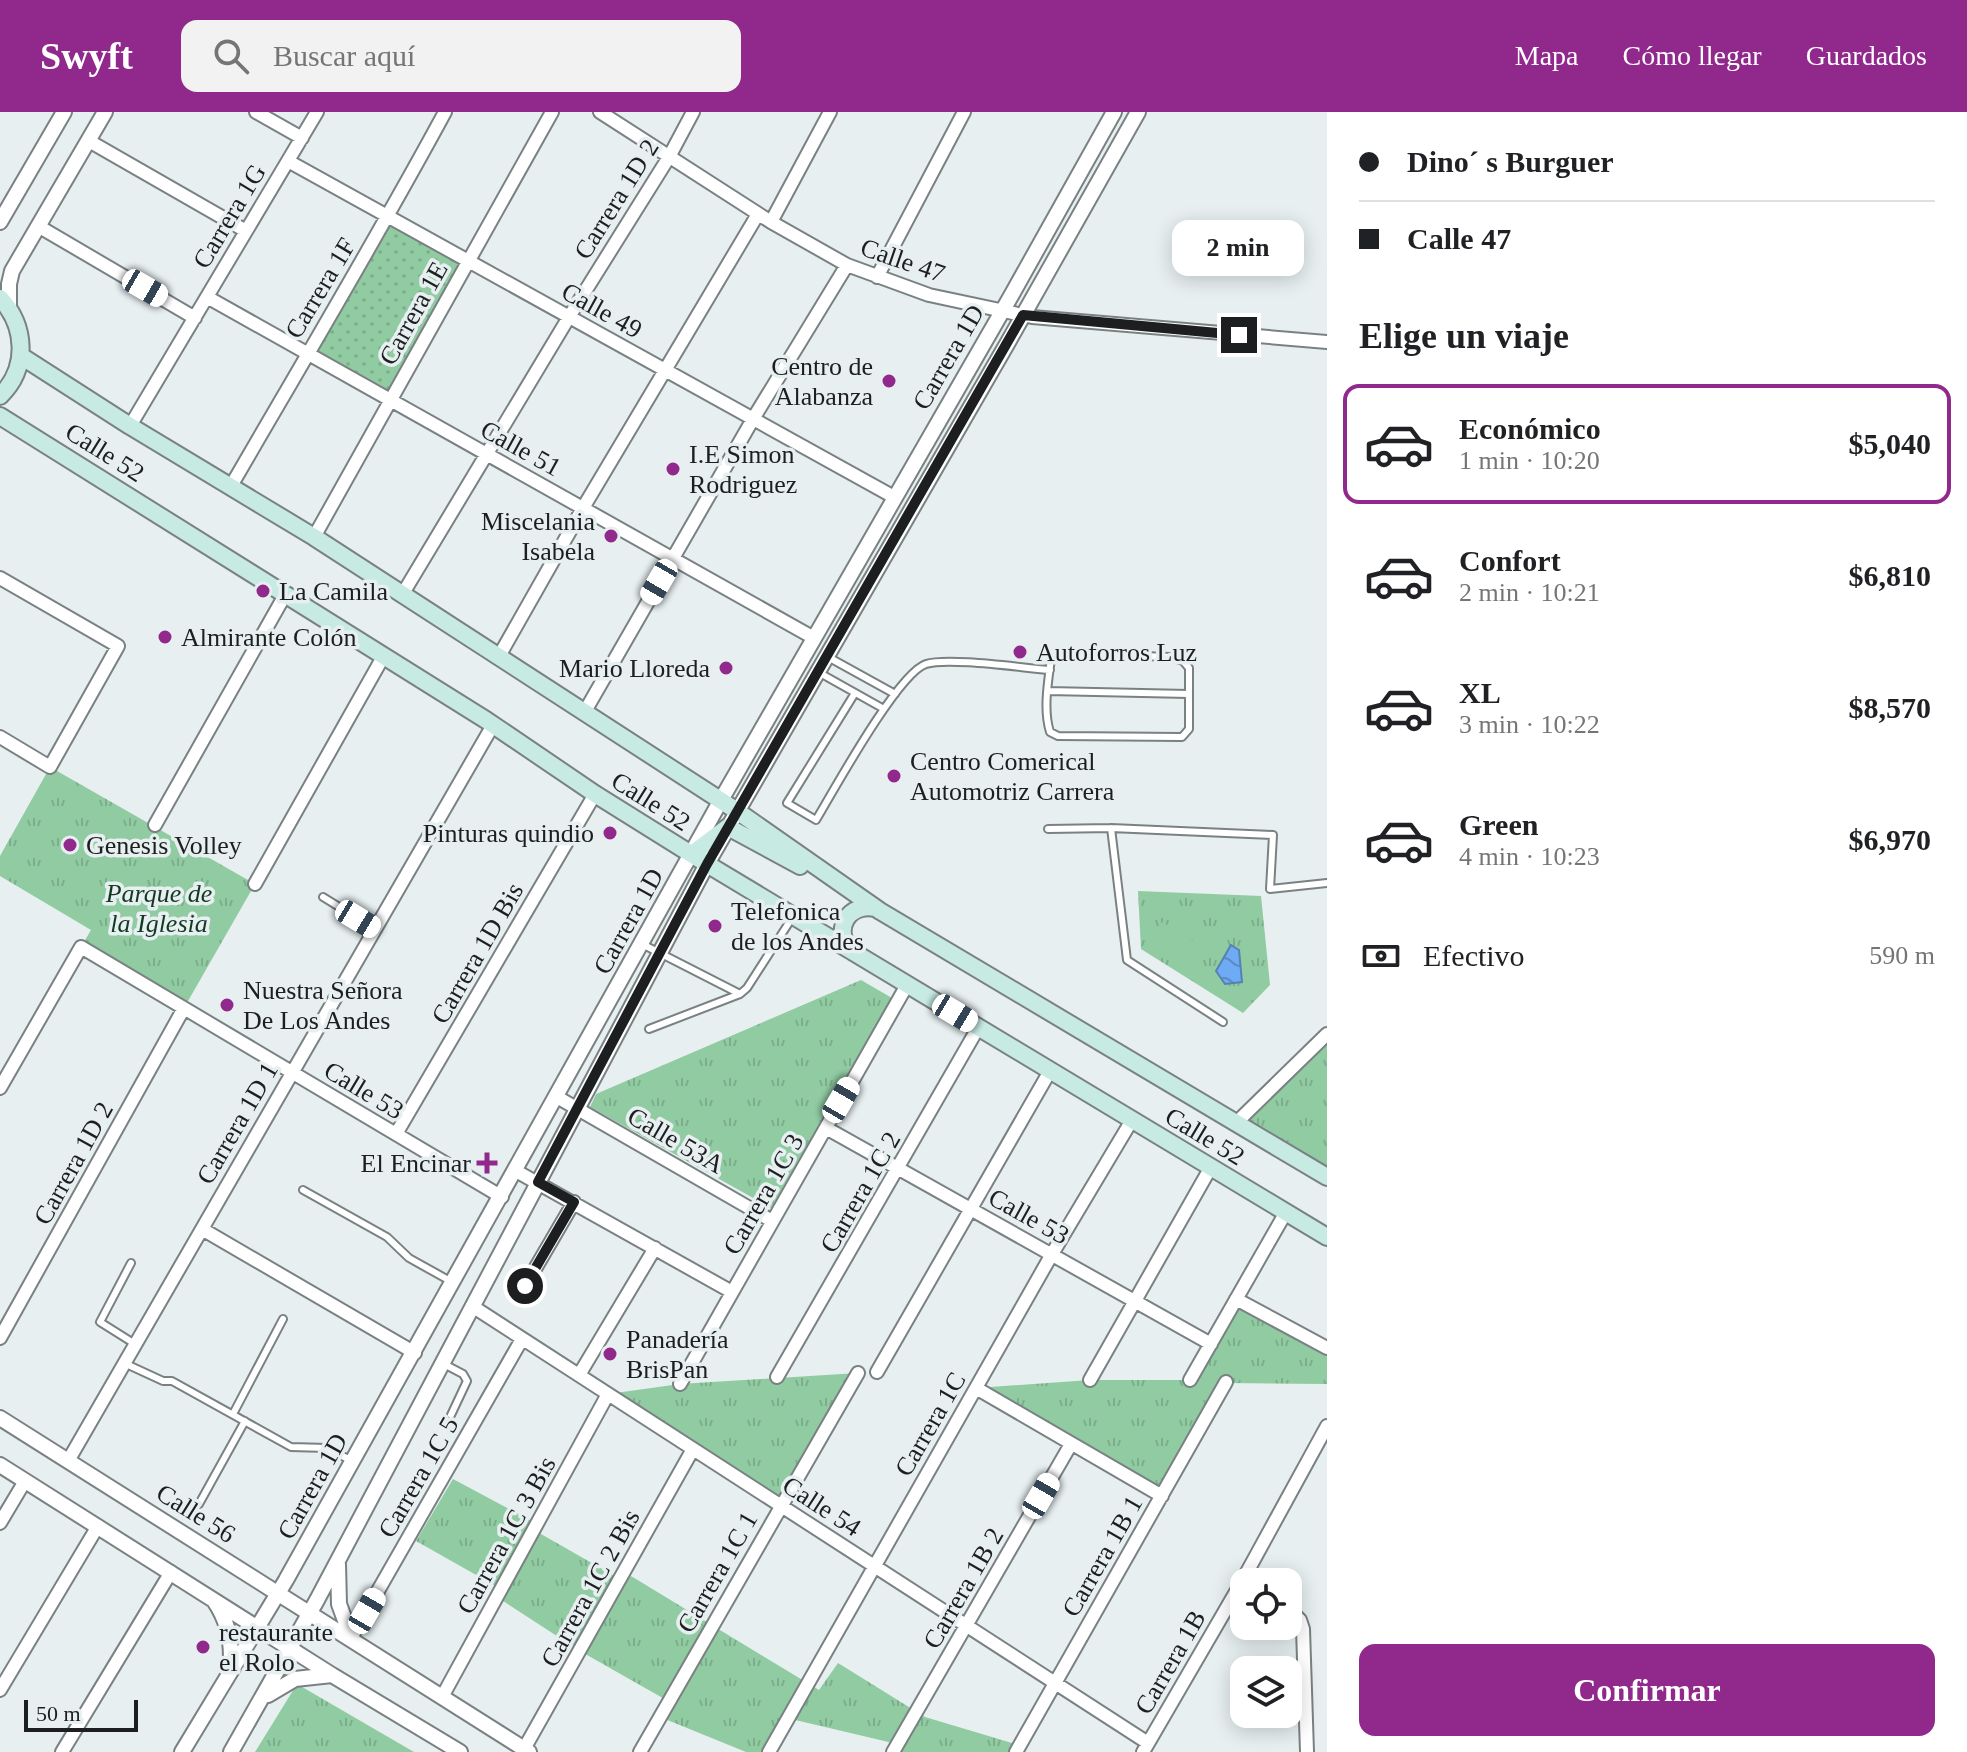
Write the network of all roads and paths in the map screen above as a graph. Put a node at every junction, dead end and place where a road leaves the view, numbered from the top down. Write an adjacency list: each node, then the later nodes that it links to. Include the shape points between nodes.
1 (64, 112): 19 (street)
2 (105, 112): 14 (street)
3 (256, 112): 13 (street)
4 (317, 112): 13 (street, Carrera 1G)
5 (445, 112): 18 (street, Carrera 1F)
6 (552, 112): 23 (street, Carrera 1E)
7 (600, 112): 15 (street, Calle 47)
8 (693, 112): 15 (street, Carrera 1D 2)
9 (830, 112): 20 (street)
10 (964, 112): 25 (street)
11 (1114, 112): 28 (street, Carrera 1D)
12 (1138, 112): 29 (street, Carrera 1D)
13 (302, 138): 16 (street, Carrera 1G)
14 (89, 141): 21 (street); 22 (street)
15 (669, 157): 17 (street, Calle 47); 30 (street, Carrera 1D 2)
16 (288, 161): 18 (street, Calle 49); 22 (street, Carrera 1G)
17 (758, 214): 20 (street, Calle 47); 35 (street)
18 (388, 217): 23 (street, Calle 49); 33 (street, Carrera 1F)
19 (0, 222)
20 (771, 222): 24 (street, Calle 47)
21 (38, 226): 27 (street, via 12,271); 31 (street)
22 (246, 231): 26 (street, Carrera 1G)
23 (468, 261): 30 (street, Calle 49); 37 (street, Carrera 1E)
24 (847, 265): 25 (street, Calle 47); 39 (street)
25 (877, 277): 28 (street, Calle 47)
26 (207, 297): 31 (street, Carrera 1G); 33 (street, Calle 51)
27 (5, 303): 34 (main road, via 20,331)
28 (1002, 312): 29 (street, Calle 47); 43 (street, Carrera 1D)
29 (1023, 315): 32 (street, Calle 47); 51 (street, Carrera 1D)
30 (569, 317): 35 (street, Calle 49); 41 (street, Carrera 1D 2)
31 (195, 318): 40 (street, Carrera 1G)
32 (1327, 342)
33 (307, 353): 37 (street, Calle 51); 42 (street, Carrera 1F)
34 (21, 356): 36 (main road); 40 (main road, Calle 52)
35 (665, 370): 39 (street, Calle 49); 44 (street)
36 (0, 396)
37 (391, 400): 41 (street, Calle 51); 45 (street, Carrera 1E)
38 (0, 416): 48 (main road, Calle 52)
39 (753, 419): 43 (street, Calle 49); 46 (street)
40 (130, 426): 42 (main road, Calle 52)
41 (486, 453): 44 (street, Calle 51); 49 (street, Carrera 1D 2)
42 (231, 486): 45 (main road, Calle 52)
43 (894, 497): 50 (street, Carrera 1D)
44 (583, 508): 46 (street, Calle 51); 53 (street)
45 (314, 537): 49 (main road, Calle 52)
46 (673, 558): 50 (street, Calle 51); 61 (street)
47 (0, 578): 63 (street, via 118,646 50,767)
48 (285, 595): 52 (main road, Calle 52); 67 (street)
49 (402, 595): 53 (main road, Calle 52)
50 (814, 638): 65 (street, Carrera 1D)
51 (827, 656): 55 (street, Carrera 1D); 58 (lane)
52 (383, 657): 62 (main road, Calle 52); 74 (street)
53 (498, 658): 61 (main road, Calle 52)
54 (1050, 670): 56 (lane); 58 (lane, via 925,664); 59 (lane, via 1058,653 1170,657 1189,668)
55 (818, 672): 57 (lane); 66 (street, Carrera 1D)
56 (1048, 691): 59 (lane); 59 (lane, via 1046,720 1058,736 1182,737 1189,729)
57 (855, 693): 60 (lane); 60 (lane, via 787,803 816,820)
58 (895, 694): 60 (lane)
59 (1189, 694)
60 (884, 709)
61 (584, 713): 65 (main road, Calle 52)
62 (493, 725): 64 (main road, Calle 52); 79 (street, Carrera 1D 1)
63 (0, 737)
64 (595, 794): 71 (main road, Calle 52); 99 (street, Carrera 1D Bis)
65 (721, 800): 66 (main road, Calle 52); 71 (street, Carrera 1D)
66 (737, 811): 68 (street, Carrera 1D); 76 (main road, Calle 52)
67 (155, 825)
68 (728, 827): 71 (main road); 72 (street, Carrera 1D); 76 (main road)
69 (1111, 828): 70 (lane); 73 (lane, via 1273,835 1270,889); 86 (lane, via 1127,960)
70 (1048, 829)
71 (692, 854): 72 (main road, Calle 52); 80 (street, Carrera 1D)
72 (707, 864): 78 (main road, Calle 52); 81 (street, Carrera 1D)
73 (1327, 883)
74 (255, 884)
75 (323, 897): 79 (lane)
76 (858, 897): 77 (main road, Calle 52)
77 (880, 911): 82 (main road, via 859,908 843,922 842,937); 97 (main road, Calle 52)
78 (794, 915): 82 (main road, Calle 52); 84 (lane)
79 (375, 929): 92 (street, Carrera 1D 1)
80 (642, 944): 81 (lane); 94 (street, Carrera 1D)
81 (659, 953): 84 (lane); 95 (street, Carrera 1D)
82 (855, 954): 83 (main road, Calle 52)
83 (907, 985): 87 (main road, Calle 52); 98 (street, Carrera 1C 3)
84 (740, 994): 88 (lane)
85 (184, 1008): 91 (street, Calle 53, via 81,947); 92 (street, Calle 53); 123 (street, Carrera 1D 2)
86 (1223, 1022)
87 (978, 1028): 90 (main road, Calle 52); 101 (street, Carrera 1C 2)
88 (649, 1029)
89 (1327, 1034): 97 (street)
90 (1050, 1071): 96 (main road, Calle 52); 108 (street)
91 (4, 1072): 93 (street)
92 (292, 1073): 99 (street, Calle 53); 111 (street, Carrera 1D 1)
93 (0, 1088)
94 (557, 1097): 95 (street, Calle 53A); 102 (street, Carrera 1D)
95 (577, 1108): 104 (street, Carrera 1D); 110 (street, Calle 53A)
96 (1132, 1120): 100 (main road, Calle 52); 114 (street, Carrera 1C)
97 (1237, 1122): 103 (main road, Calle 52)
98 (826, 1128): 101 (street, Calle 53); 110 (street, Carrera 1C 3)
99 (396, 1134): 106 (street, Calle 53)
100 (1211, 1167): 109 (main road, Calle 52); 120 (street)
101 (899, 1169): 108 (street, Calle 53); 134 (street, Carrera 1C 2)
102 (516, 1171): 104 (street); 106 (street, Carrera 1D)
103 (1327, 1177)
104 (538, 1182): 107 (street); 121 (street, Carrera 1D)
105 (303, 1190): 116 (lane, via 387,1237 409,1258)
106 (502, 1197): 116 (street, Carrera 1D)
107 (574, 1202): 113 (street); 117 (street)
108 (970, 1209): 114 (street, Calle 53); 131 (street)
109 (1286, 1212): 112 (main road, Calle 52); 119 (street)
110 (772, 1221): 118 (street, Carrera 1C 3)
111 (202, 1229): 125 (street, Carrera 1D 1); 128 (street)
112 (1327, 1237)
113 (655, 1248): 118 (street); 133 (street)
114 (1052, 1254): 120 (street, Calle 53); 139 (street, Carrera 1C)
115 (131, 1263): 125 (lane, via 100,1320)
116 (454, 1283): 128 (street, Carrera 1D)
117 (525, 1286)
118 (732, 1292): 138 (street, Carrera 1C 3)
119 (1236, 1299): 126 (street); 127 (street)
120 (1135, 1301): 126 (street, Calle 53); 135 (street)
121 (472, 1306): 124 (street, Calle 54); 130 (street, Carrera 1D)
122 (283, 1319): 141 (lane)
123 (0, 1338)
124 (522, 1339): 133 (street, Calle 54); 168 (street, Carrera 1C 5)
125 (135, 1344): 129 (street, Carrera 1D 1)
126 (1211, 1344): 136 (street)
127 (1327, 1348)
128 (415, 1353): 149 (street, Carrera 1D)
129 (124, 1363): 141 (lane, via 172,1381); 148 (street, Carrera 1D 1)
130 (442, 1363): 142 (lane, via 467,1381); 157 (street, Carrera 1D)
131 (877, 1372)
132 (858, 1373): 154 (street, Carrera 1C 1)
133 (579, 1375): 140 (street, Calle 54)
134 (777, 1377)
135 (1090, 1380)
136 (1190, 1380)
137 (1226, 1382): 152 (street, Carrera 1B 1)
138 (680, 1384)
139 (976, 1388): 146 (street); 158 (street, Carrera 1C)
140 (608, 1394): 147 (street, Calle 54); 174 (street, Carrera 1C 3 Bis)
141 (233, 1414): 144 (lane)
142 (451, 1415)
143 (0, 1418): 148 (street, Calle 56)
144 (245, 1421): 149 (lane, via 291,1447 327,1448); 153 (lane)
145 (1327, 1426): 159 (street, Carrera 1B)
146 (1071, 1444): 152 (street); 165 (street, Carrera 1B 2)
147 (693, 1449): 154 (street, Calle 54); 177 (street, Carrera 1C 2 Bis)
148 (68, 1461): 161 (street, Calle 56)
149 (353, 1462): 161 (street, Carrera 1D)
150 (0, 1465): 151 (street)
151 (25, 1481): 155 (street); 156 (street)
152 (1162, 1496): 172 (street, Carrera 1B 1)
153 (199, 1504)
154 (781, 1505): 158 (street, Calle 54); 182 (street, Carrera 1C 1)
155 (0, 1523)
156 (98, 1526): 160 (street); 173 (street)
157 (338, 1559): 164 (street, Carrera 1D); 168 (street, via 339,1604)
158 (874, 1566): 165 (street, Calle 54); 183 (street, Carrera 1C)
159 (1252, 1568)
160 (171, 1572): 162 (street); 178 (street)
161 (279, 1593): 164 (street, Calle 56); 167 (street, Carrera 1D)
162 (213, 1599): 167 (street); 170 (street, via 229,1631)
163 (1230, 1606): 176 (street, Carrera 1B)
164 (310, 1613): 168 (street, Calle 56); 169 (street, Carrera 1D)
165 (967, 1626): 172 (street, Calle 54); 184 (street, Carrera 1B 2)
166 (1302, 1626): 186 (street)
167 (258, 1628): 169 (street); 170 (street, Carrera 1D)
168 (351, 1638): 174 (street, Calle 56)
169 (290, 1648): 171 (street); 175 (street, Carrera 1D)
170 (229, 1675): 179 (street, Carrera 1D)
171 (332, 1675): 175 (street, via 295,1679); 181 (street)
172 (1054, 1683): 176 (street, Calle 54); 185 (street, Carrera 1B 1)
173 (0, 1690)
174 (442, 1697): 177 (street, Calle 56)
175 (261, 1701): 180 (street, Carrera 1D)
176 (1146, 1748)
177 (527, 1750)
178 (62, 1752)
179 (182, 1752)
180 (231, 1752)
181 (460, 1752)
182 (640, 1752)
183 (769, 1752)
184 (893, 1752)
185 (1016, 1752)
186 (1307, 1752)

